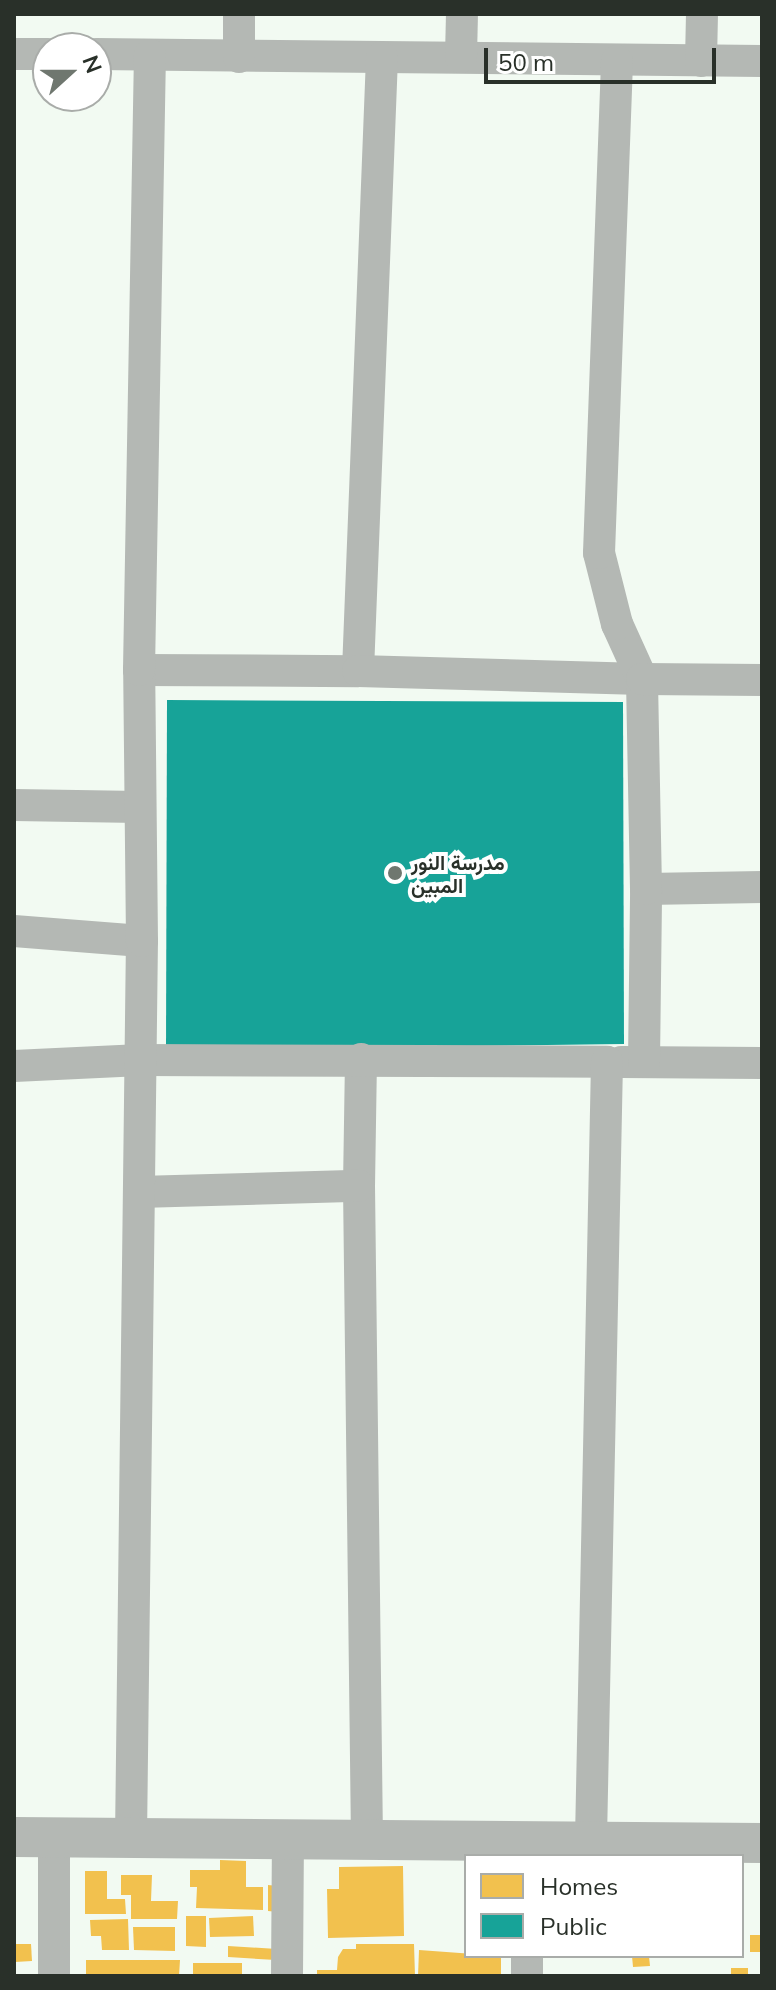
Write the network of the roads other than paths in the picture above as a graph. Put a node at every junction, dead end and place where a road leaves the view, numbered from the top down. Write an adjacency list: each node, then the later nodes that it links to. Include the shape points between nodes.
1 (239, 14): 6 (street)
2 (462, 14): 8 (street)
3 (702, 14): 10 (street)
4 (112, 54): 5 (street)
5 (150, 55): 6 (street); 12 (street)
6 (239, 57): 7 (street)
7 (382, 57): 8 (street); 13 (street)
8 (461, 57): 9 (street)
9 (617, 61): 10 (street); 14 (street, via 599,553 617,624)
10 (701, 61): 11 (street)
11 (762, 61)
12 (139, 670): 13 (street); 17 (street)
13 (358, 671): 14 (street)
14 (642, 679): 15 (street); 19 (street)
15 (762, 680)
16 (14, 805): 17 (street)
17 (139, 807): 21 (street)
18 (762, 887): 19 (street)
19 (646, 889): 25 (street)
20 (14, 931): 21 (street)
21 (142, 941): 23 (street)
22 (361, 1059): 23 (street); 24 (street); 28 (street)
23 (141, 1060): 27 (street); 29 (street)
24 (607, 1062): 25 (street); 35 (street)
25 (644, 1062): 26 (street)
26 (762, 1063)
27 (14, 1066)
28 (359, 1186): 29 (street); 34 (street)
29 (139, 1192): 32 (street)
30 (14, 1837): 31 (street)
31 (54, 1837): 32 (street); 38 (street)
32 (131, 1838): 33 (street)
33 (288, 1839): 34 (street); 39 (street)
34 (367, 1840): 37 (street)
35 (591, 1842): 36 (street); 37 (street)
36 (762, 1843)
37 (526, 1849)
38 (54, 1976)
39 (287, 1976)

